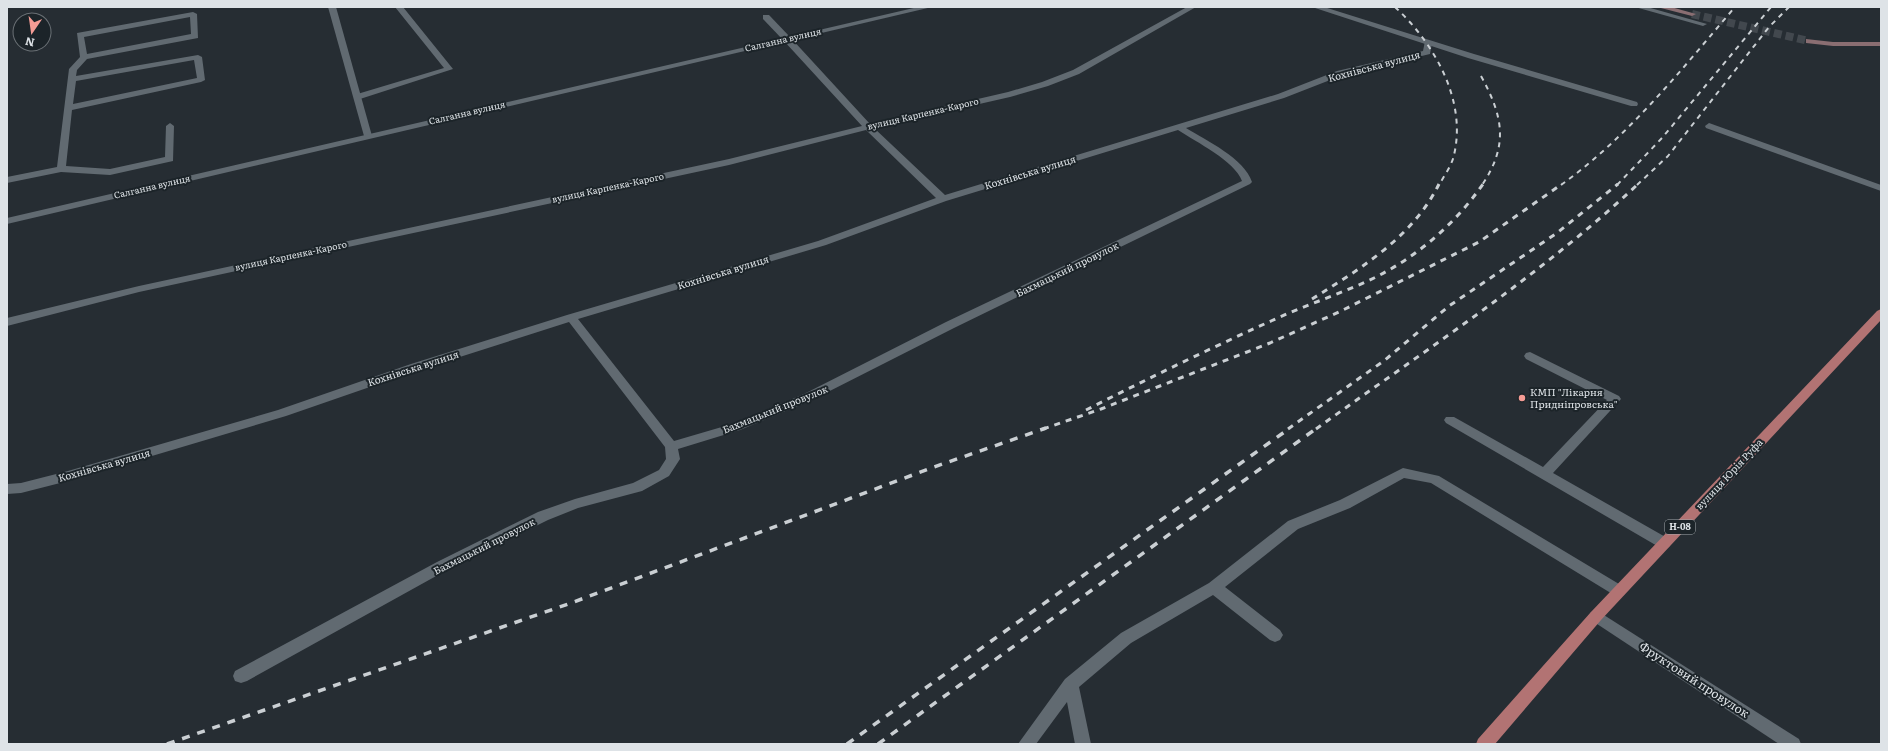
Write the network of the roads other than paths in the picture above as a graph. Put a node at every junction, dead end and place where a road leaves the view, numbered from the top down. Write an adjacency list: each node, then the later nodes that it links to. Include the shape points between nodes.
1 (332, 7): 18 (street)
2 (399, 7): 18 (street, via 449,69)
3 (928, 7): 11 (street, Салганна вулиця)
4 (1192, 7): 23 (street, вулиця Карпенка-Карого, via 1076,72 1045,84)
5 (1316, 7): 13 (street)
6 (1639, 7): 10 (street)
7 (1661, 7): 8 (main road)
8 (1692, 14)
9 (766, 17): 11 (street)
10 (1703, 24)
11 (787, 39): 23 (street); 25 (street, Салганна вулиця)
12 (1809, 41): 14 (main road)
13 (1428, 43): 19 (street); 24 (street, Кохнівська вулиця, via 1427,52 1417,56 1384,61 1340,73 1281,96)
14 (1881, 44)
15 (84, 56): 16 (street); 16 (street, via 80,35 193,14 195,36); 17 (street, via 72,69)
16 (144, 56): 17 (street); 20 (street, via 198,57 201,80)
17 (71, 80): 20 (street)
18 (357, 97): 25 (street)
19 (1634, 104)
20 (68, 108): 26 (street)
21 (170, 126): 26 (street, via 170,159 110,172)
22 (1709, 126): 28 (street)
23 (868, 127): 29 (street); 33 (street, вулиця Карпенка-Карого, via 729,162 139,289)
24 (1181, 128): 29 (street, Кохнівська вулиця); 36 (street, Бахмацький провулок, via 1234,163 1244,172 1247,182 950,325 808,397 736,427)
25 (368, 136): 30 (street, Салганна вулиця)
26 (61, 168): 27 (street)
27 (7, 180)
28 (1881, 188)
29 (943, 199): 32 (street, Кохнівська вулиця, via 822,243)
30 (7, 221)
31 (1881, 313): 39 (main road, вулиця Юрія Руфа / Н-08)
32 (571, 317): 36 (street); 38 (street, Кохнівська вулиця, via 414,367 282,414 68,476)
33 (7, 322)
34 (1530, 356): 37 (street, via 1615,399)
35 (1450, 420): 37 (street)
36 (671, 446): 44 (street, Бахмацький провулок, via 673,459 664,474 637,487 575,504 543,516 442,566)
37 (1544, 474): 39 (street)
38 (7, 489)
39 (1664, 543): 41 (main road, вулиця Юрія Руфа / Н-08)
40 (1214, 587): 41 (street, via 1293,525 1345,504 1403,473 1434,479); 43 (street); 45 (street, via 1126,638)
41 (1620, 591): 42 (main road, вулиця Юрія Руфа / Н-08)
42 (1596, 616): 48 (main road, вулиця Юрія Руфа / Н-08); 49 (street, Фруктовий провулок)
43 (1275, 634)
44 (241, 676)
45 (1071, 684): 46 (street); 47 (street)
46 (1026, 744)
47 (1083, 744)
48 (1484, 744)
49 (1793, 744)

